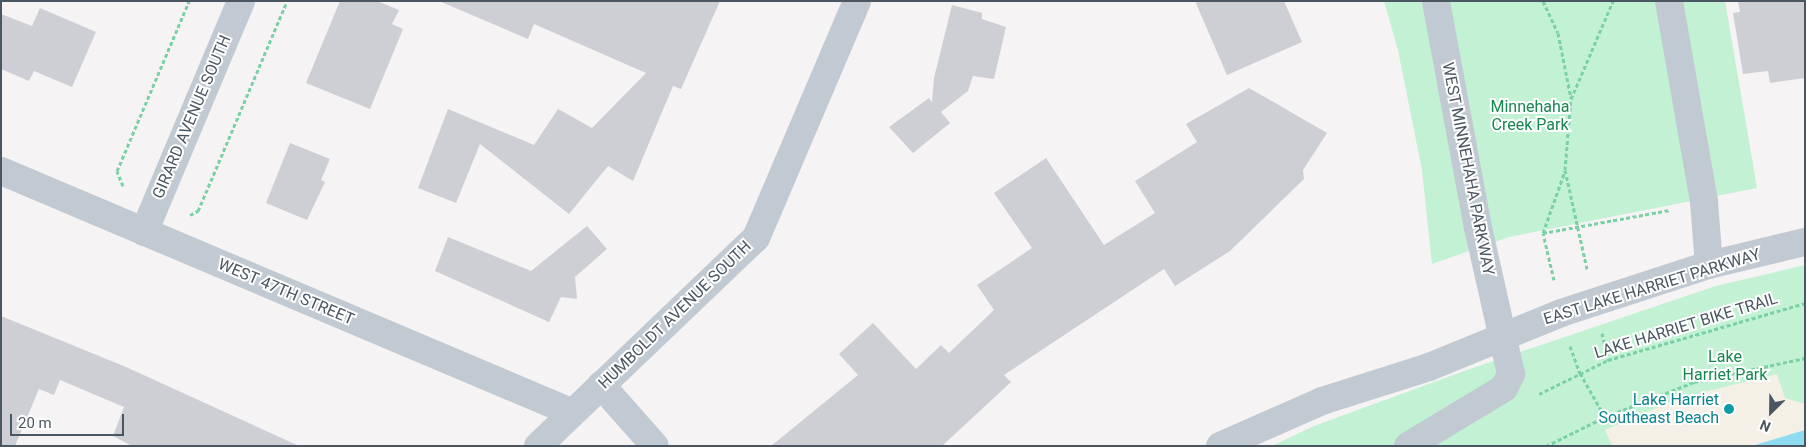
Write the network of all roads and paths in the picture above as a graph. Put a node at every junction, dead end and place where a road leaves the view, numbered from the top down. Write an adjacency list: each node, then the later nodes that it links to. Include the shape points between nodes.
1 (189, 1): 12 (path, via 117,171)
2 (241, 1): 16 (street, GIRARD AVENUE SOUTH)
3 (287, 1): 14 (path, via 198,211)
4 (857, 1): 29 (street, HUMBOLDT AVENUE SOUTH, via 756,238)
5 (1436, 1): 24 (street, WEST MINNEHAHA PARKWAY)
6 (1543, 1): 9 (path, via 1558,33)
7 (1613, 1): 9 (path)
8 (1669, 1): 19 (street, via 1704,202)
9 (1572, 99): 10 (path)
10 (1565, 170): 15 (path); 17 (path)
11 (1, 171): 16 (street, WEST 47TH STREET)
12 (125, 191)
13 (1673, 209): 15 (path)
14 (186, 217)
15 (1578, 226): 17 (path); 20 (path)
16 (144, 232): 31 (street, WEST 47TH STREET)
17 (1543, 234): 21 (path)
18 (1805, 242): 19 (street, EAST LAKE HARRIET PARKWAY)
19 (1710, 265): 24 (street, EAST LAKE HARRIET PARKWAY)
20 (1589, 277)
21 (1556, 288)
22 (1805, 303): 27 (path, LAKE HARRIET BIKE TRAIL)
23 (1600, 327): 27 (path)
24 (1501, 336): 35 (street, EAST LAKE HARRIET PARKWAY, via 1429,367 1322,401); 36 (street, via 1511,374 1504,388)
25 (1566, 338): 28 (path)
26 (1805, 358): 32 (path, via 1694,382)
27 (1608, 360): 28 (path, LAKE HARRIET BIKE TRAIL)
28 (1580, 373): 30 (path, LAKE HARRIET BIKE TRAIL); 32 (path)
29 (601, 385): 31 (street, HUMBOLDT AVENUE SOUTH); 34 (street)
30 (1548, 389)
31 (571, 412): 33 (street, HUMBOLDT AVENUE SOUTH)
32 (1605, 418): 37 (path)
33 (538, 446)
34 (655, 446)
35 (1220, 446)
36 (1408, 446)
37 (1546, 446)

